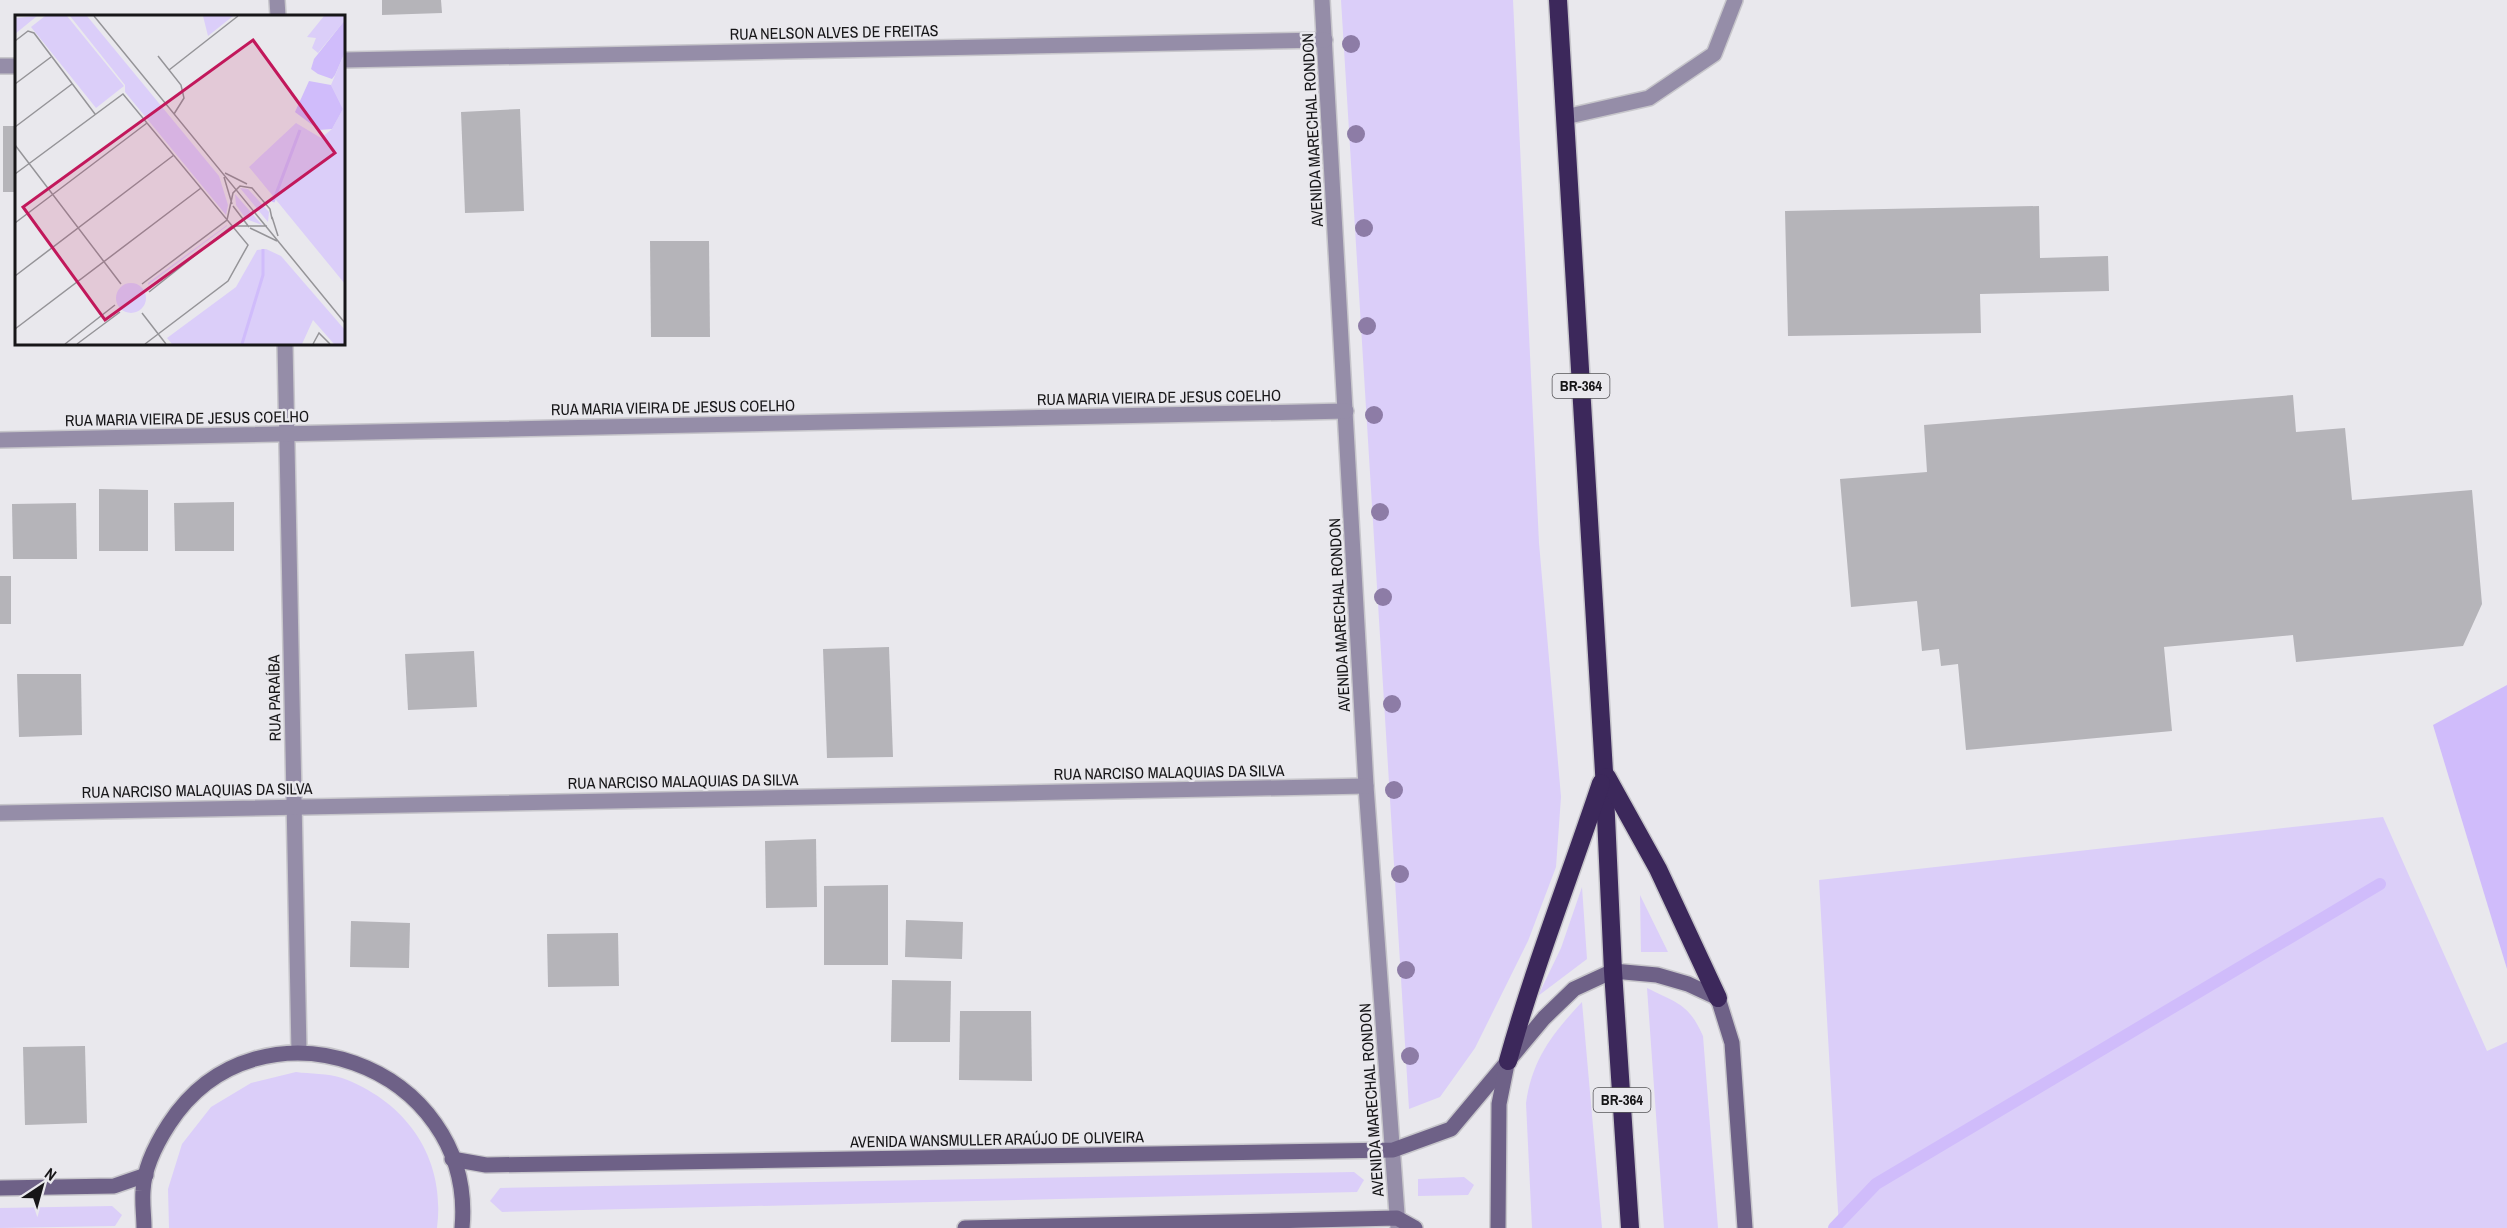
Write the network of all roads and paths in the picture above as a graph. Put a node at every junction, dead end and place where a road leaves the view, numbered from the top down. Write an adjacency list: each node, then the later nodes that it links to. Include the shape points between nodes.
1 (277, 0): 5 (street)
2 (1322, 0): 6 (street, AVENIDA MARECHAL RONDON)
3 (1558, 0): 8 (highway, BR-364)
4 (1735, 0): 8 (street, via 1714,54 1649,98)
5 (278, 15)
6 (1325, 40): 7 (street, RUA NELSON ALVES DE FREITAS); 10 (street, AVENIDA MARECHAL RONDON)
7 (345, 60)
8 (1565, 117): 13 (highway, BR-364)
9 (285, 345): 11 (street, RUA PARAÍBA)
10 (1346, 411): 11 (street, RUA MARIA VIEIRA DE JESUS COELHO); 14 (street, AVENIDA MARECHAL RONDON)
11 (286, 434): 12 (street, RUA MARIA VIEIRA DE JESUS COELHO); 15 (street, RUA PARAÍBA)
12 (0, 440)
13 (1604, 772): 17 (highway, BR-364); 18 (highway, via 1658,869); 20 (highway, via 1565,892 1528,988)
14 (1366, 786): 15 (street, RUA NARCISO MALAQUIAS DA SILVA); 21 (street, AVENIDA MARECHAL RONDON)
15 (294, 806): 16 (street, RUA NARCISO MALAQUIAS DA SILVA); 19 (street, RUA PARAÍBA)
16 (0, 813)
17 (1613, 971): 18 (street, via 1657,975); 20 (street, AVENIDA WANSMULLER ARAÚJO DE OLIVEIRA, via 1574,989); 31 (highway, BR-364)
18 (1718, 998): 32 (street, via 1732,1043)
19 (299, 1052): 22 (street, via 344,1058 386,1076 421,1104 447,1142); 23 (street, via 254,1059 213,1078 179,1108 155,1146)
20 (1508, 1061): 21 (street, AVENIDA WANSMULLER ARAÚJO DE OLIVEIRA, via 1451,1129); 30 (street, via 1499,1104)
21 (1393, 1150): 22 (street, AVENIDA WANSMULLER ARAÚJO DE OLIVEIRA, via 486,1165); 25 (street, AVENIDA MARECHAL RONDON)
22 (452, 1159): 27 (street, via 461,1185)
23 (146, 1175): 24 (street, via 114,1186); 26 (street)
24 (0, 1188)
25 (1397, 1223): 28 (street); 29 (street)
26 (144, 1228)
27 (462, 1228)
28 (965, 1228)
29 (1415, 1228)
30 (1498, 1228)
31 (1630, 1228)
32 (1745, 1228)

